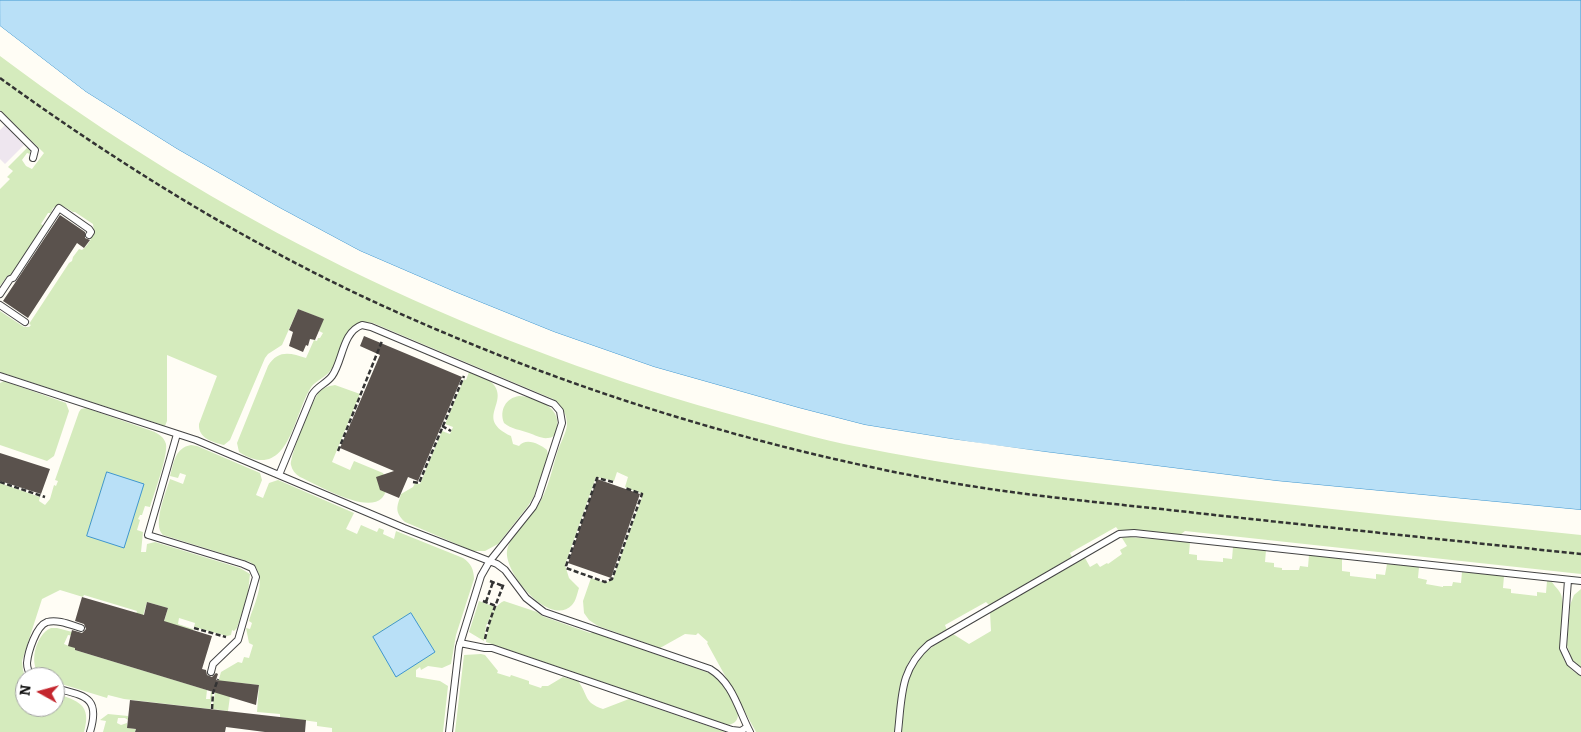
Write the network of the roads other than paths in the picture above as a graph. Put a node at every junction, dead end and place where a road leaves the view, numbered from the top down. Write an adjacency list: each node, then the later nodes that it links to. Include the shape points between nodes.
1 (0, 115): 2 (lane, via 35,150)
2 (33, 158)
3 (89, 235): 4 (lane, via 89,229 59,208)
4 (0, 294)
5 (0, 305): 6 (lane)
6 (25, 322)
7 (0, 376): 8 (lane)
8 (177, 434): 9 (lane); 16 (lane, via 148,535 243,564 255,573 237,641 213,664)
9 (279, 475): 10 (lane); 10 (lane, via 312,395 332,376 352,332 367,326 385,333 554,404 560,411 562,427 536,501)
10 (489, 562): 14 (lane); 19 (lane, via 507,573 526,598 544,612 710,669 727,684)
11 (1568, 580): 12 (lane); 17 (lane, via 1563,648 1570,663); 22 (lane, via 1134,533 1119,534 922,650 904,679)
12 (1581, 581)
13 (81, 628): 15 (lane, via 54,621 40,627)
14 (460, 643): 19 (lane, via 492,648 732,730); 21 (lane)
15 (28, 667)
16 (211, 672)
17 (1581, 672)
18 (65, 691): 20 (lane, via 80,695 92,705 94,716)
19 (748, 730)
20 (90, 732)
21 (449, 732)
22 (898, 732)

